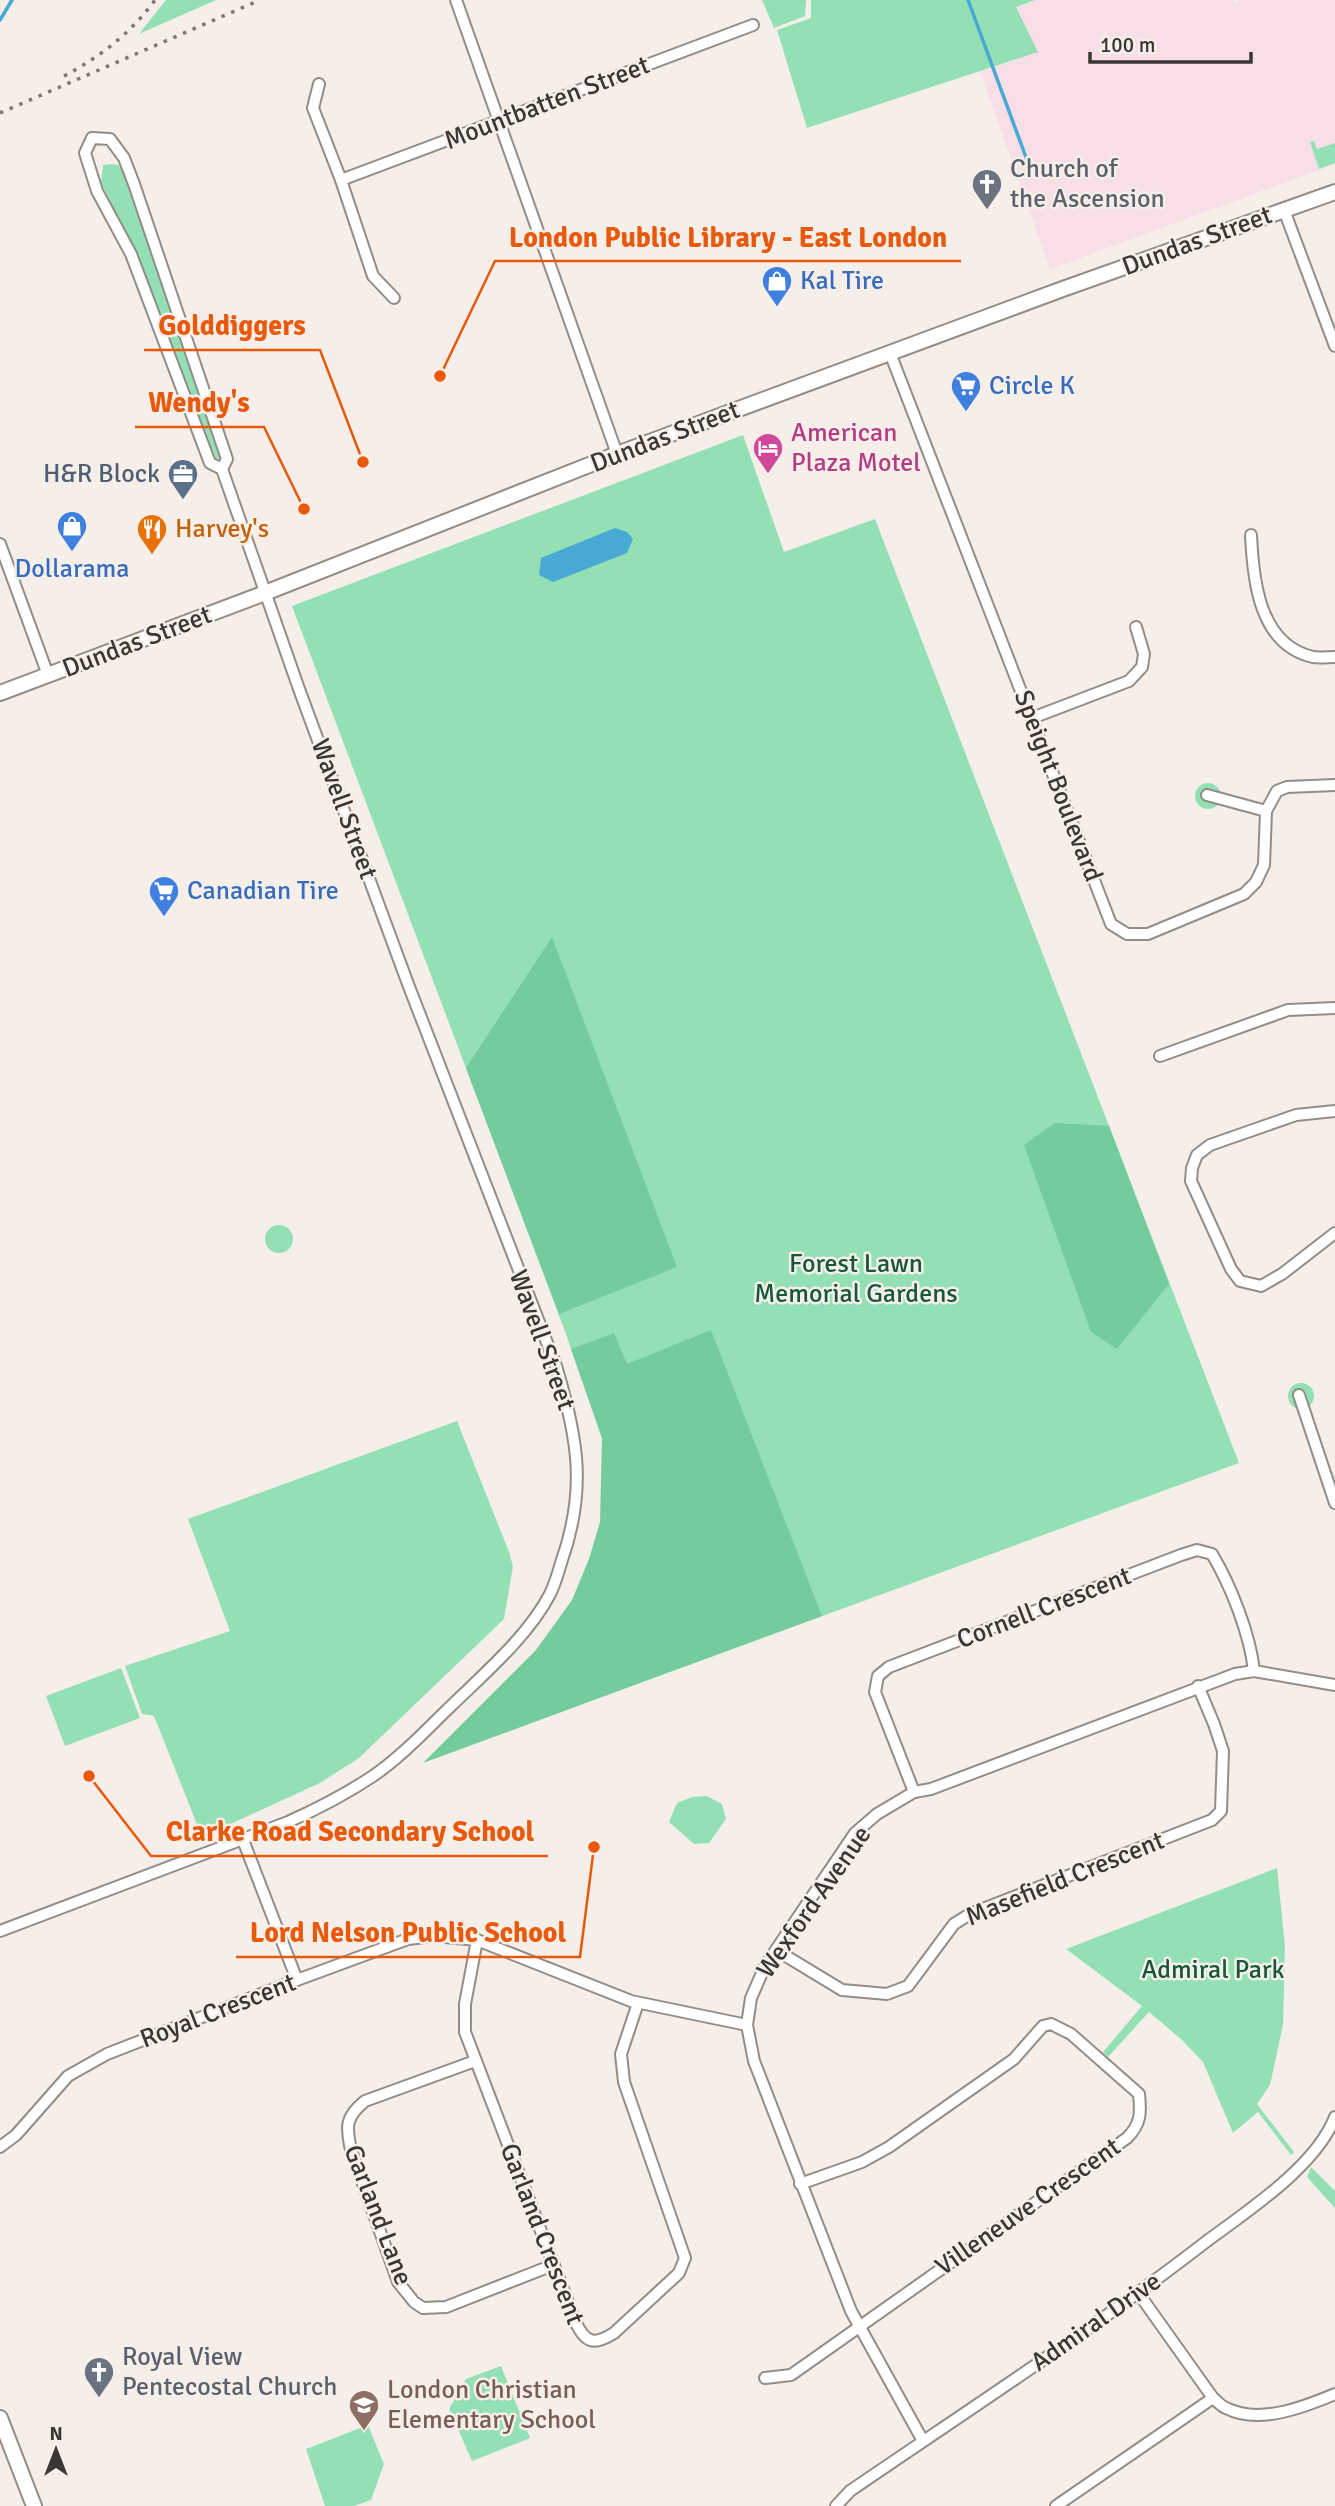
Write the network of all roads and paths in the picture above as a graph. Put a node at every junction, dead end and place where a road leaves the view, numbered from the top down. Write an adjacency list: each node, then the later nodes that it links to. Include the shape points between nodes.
1 (456, 0): 4 (street)
2 (753, 25): 4 (street, Mountbatten Street)
3 (319, 84): 5 (street, via 313,108)
4 (498, 122): 5 (street, Mountbatten Street); 11 (street)
5 (341, 180): 8 (street, via 373,276)
6 (1335, 192): 7 (main road, Dundas Street)
7 (1284, 210): 9 (street); 10 (main road, Dundas Street)
8 (394, 298)
9 (1335, 346)
10 (890, 354): 11 (main road, Dundas Street); 20 (street, Speight Boulevard)
11 (617, 454): 15 (main road, Dundas Street)
12 (222, 469): 12 (street, via 227,459 124,158 110,139 92,138 85,153 97,191 131,254 210,463); 15 (street, Wavell Street)
13 (1251, 535): 17 (street, via 1257,595 1273,629 1291,648 1314,657)
14 (0, 544): 18 (street)
15 (265, 593): 18 (main road, Dundas Street); 34 (street, Wavell Street, via 416,1006 555,1366 571,1415 577,1497 569,1541 550,1594 485,1673 374,1775 325,1805)
16 (1136, 627): 20 (street, via 1144,654 1142,667 1129,681)
17 (1335, 657)
18 (48, 675): 19 (main road, Dundas Street)
19 (0, 693)
20 (1032, 718): 23 (street, Speight Boulevard, via 1111,925 1127,934 1148,934 1244,894 1264,865)
21 (1335, 785): 23 (street, via 1287,787 1277,791)
22 (1207, 795): 23 (street)
23 (1266, 811)
24 (1335, 1008): 25 (street, via 1288,1010)
25 (1160, 1056)
26 (1335, 1111): 27 (street, via 1296,1115 1210,1145 1197,1155 1191,1181 1240,1280 1261,1286)
27 (1335, 1233)
28 (1298, 1395): 29 (street)
29 (1335, 1503)
30 (1254, 1671): 31 (street, Wexford Avenue); 32 (street, Wexford Avenue); 33 (street, Cornell Crescent, via 1252,1648 1212,1554 1197,1550 1181,1555 890,1667 878,1676 875,1692)
31 (1335, 1685)
32 (1198, 1686): 33 (street, Wexford Avenue); 37 (street, Masefield Crescent, via 1223,1751 1221,1811 1212,1820 970,1914 954,1924 908,1986 887,1994 842,1990)
33 (914, 1792): 37 (street, Wexford Avenue, via 855,1833)
34 (243, 1840): 35 (street, Wavell Street); 38 (street)
35 (0, 1931)
36 (477, 1940): 38 (street, Royal Crescent, via 434,1936 408,1940); 39 (street, Royal Crescent); 41 (street, Garland Crescent, via 465,2004 465,2032)
37 (776, 1951): 40 (street, Wexford Avenue, via 751,1998)
38 (296, 1980): 43 (street, Royal Crescent, via 107,2054 68,2076)
39 (638, 2003): 40 (street, Royal Crescent); 45 (street, Garland Crescent, via 621,2054 624,2082 685,2258 678,2273 614,2333 590,2341 582,2336)
40 (747, 2025): 44 (street, Wexford Avenue, via 754,2061)
41 (475, 2061): 45 (street, Garland Crescent); 45 (street, Garland Lane, via 365,2101 350,2118 346,2131 351,2150 398,2282 424,2308 446,2307)
42 (1335, 2117): 46 (street, Admiral Drive, via 1288,2180)
43 (0, 2147)
44 (800, 2184): 47 (street, Wexford Avenue); 47 (street, Villeneuve Crescent, via 889,2147 1014,2059 1042,2026 1051,2024 1071,2035 1139,2094 1141,2117 1127,2138)
45 (553, 2265)
46 (1139, 2294): 50 (street); 52 (street, Admiral Drive)
47 (860, 2325): 48 (street, via 791,2375); 52 (street, Wexford Avenue)
48 (765, 2378)
49 (1335, 2394): 50 (street, via 1260,2416 1226,2409)
50 (1213, 2398): 56 (street)
51 (0, 2418): 53 (main road)
52 (922, 2441): 55 (street, Admiral Drive, via 849,2491)
53 (6, 2453): 54 (main road)
54 (34, 2506)
55 (836, 2506)
56 (1055, 2506)

